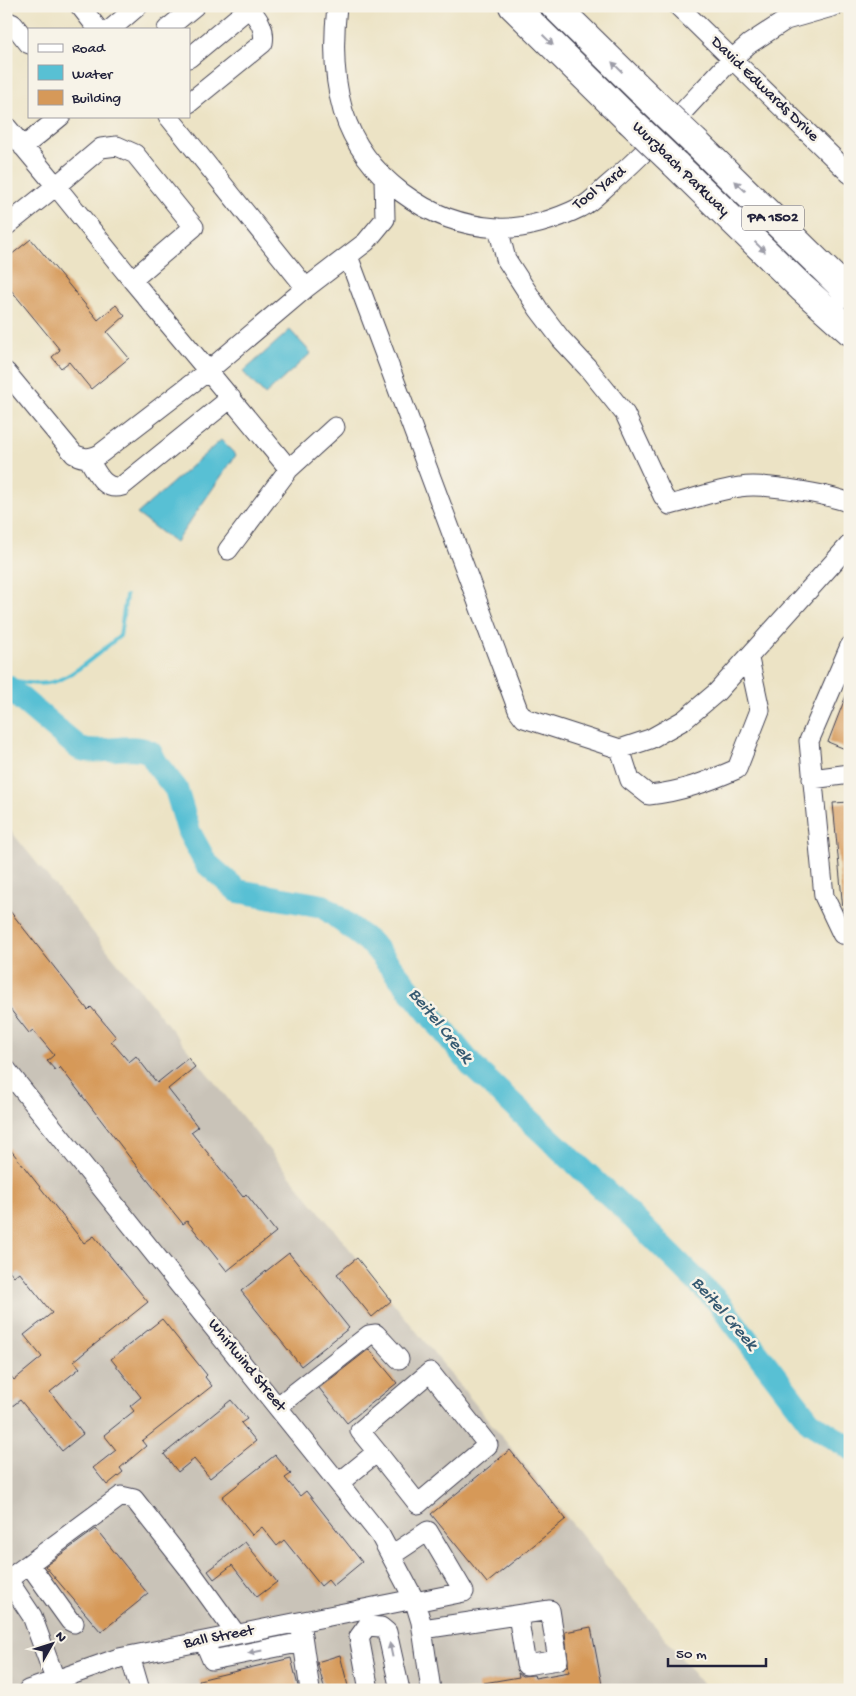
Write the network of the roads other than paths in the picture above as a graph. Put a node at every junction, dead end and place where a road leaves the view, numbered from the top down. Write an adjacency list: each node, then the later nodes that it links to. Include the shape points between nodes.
1 (14, 6): 11 (street)
2 (80, 6): 13 (street)
3 (138, 6): 14 (street)
4 (195, 6): 15 (street)
5 (337, 6): 25 (street, Tool Yard, via 334,51 343,111 360,148)
6 (513, 6): 34 (highway, Wurzbach Parkway / PA 1502, one-way to 34, bridge)
7 (555, 6): 29 (highway, Wurzbach Parkway / PA 1502, one-way to 7, bridge)
8 (678, 6): 18 (street, David Edwards Drive)
9 (835, 6): 18 (street, Tool Yard, via 786,20)
10 (249, 7): 17 (street); 19 (street, via 265,34 262,43)
11 (6, 14)
12 (6, 21): 16 (street, via 13,24)
13 (97, 28)
14 (112, 28)
15 (168, 28)
16 (28, 43)
17 (190, 57)
18 (732, 59): 24 (street, David Edwards Drive); 28 (street, Tool Yard, via 626,170 583,206 546,222)
19 (190, 102)
20 (59, 118): 23 (street)
21 (171, 118): 33 (street)
22 (6, 126): 23 (street)
23 (24, 147): 26 (street)
24 (850, 174)
25 (384, 178): 28 (street, Tool Yard, via 410,200 454,220); 30 (street, via 385,219 366,242)
26 (56, 186): 27 (street); 31 (street); 31 (street, via 101,148 117,146 135,154 194,227)
27 (6, 226)
28 (498, 228): 44 (street, via 506,258 539,310 625,414 670,505 742,486 835,497)
29 (801, 244): 32 (highway); 35 (highway, Wurzbach Parkway / PA 1502)
30 (348, 256): 33 (street); 49 (street, via 518,710 524,718)
31 (132, 280): 38 (street)
32 (850, 285)
33 (306, 288): 38 (street)
34 (802, 288): 36 (highway, Wurzbach Parkway / PA 1502); 37 (highway)
35 (850, 294)
36 (850, 331)
37 (850, 347)
38 (208, 370): 40 (street); 42 (street, via 100,454)
39 (6, 372): 42 (street, via 74,454)
40 (231, 398): 42 (street, via 122,486 111,488 104,484); 43 (street)
41 (335, 427): 43 (street)
42 (88, 458)
43 (289, 469): 46 (street)
44 (850, 503)
45 (850, 544): 48 (street)
46 (228, 550)
47 (850, 646): 51 (street, via 809,741)
48 (749, 659): 49 (street, via 684,720 650,739); 49 (street, via 760,710 736,769 702,785 649,795 630,780)
49 (620, 748)
50 (850, 774): 51 (street)
51 (812, 779): 52 (street, via 824,896 842,934)
52 (850, 935)
53 (6, 1069): 55 (street, Whirlwind Street)
54 (399, 1359): 55 (street, via 376,1334 368,1335)
55 (278, 1406): 57 (street, Whirlwind Street)
56 (376, 1452): 56 (street, via 418,1504 488,1445 430,1372 360,1431); 57 (street)
57 (340, 1482): 58 (street, Whirlwind Street)
58 (392, 1555): 62 (street, Whirlwind Street); 62 (street, Ball Street, via 428,1531 464,1592)
59 (29, 1564): 60 (street); 61 (street); 69 (street, via 121,1496 134,1499)
60 (7, 1579): 63 (street)
61 (51, 1595): 63 (street); 67 (street)
62 (415, 1600): 65 (street, Ball Street); 68 (street, Whirlwind Street)
63 (28, 1608): 73 (street)
64 (518, 1615): 68 (street)
65 (365, 1618): 66 (street, Ball Street); 77 (street, via 360,1637); 78 (street, one-way to 65, via 387,1632)
66 (299, 1622): 69 (street, Ball Street); 71 (street)
67 (74, 1624)
68 (423, 1629): 79 (street, Whirlwind Street)
69 (236, 1634): 70 (street, Ball Street)
70 (204, 1641): 71 (street, one-way to 70, via 212,1660); 72 (street, Ball Street)
71 (303, 1642): 76 (street)
72 (130, 1656): 73 (street, Ball Street); 75 (street)
73 (55, 1679): 74 (street, Ball Street)
74 (28, 1690)
75 (140, 1690)
76 (310, 1690)
77 (369, 1690)
78 (400, 1690)
79 (431, 1690)

